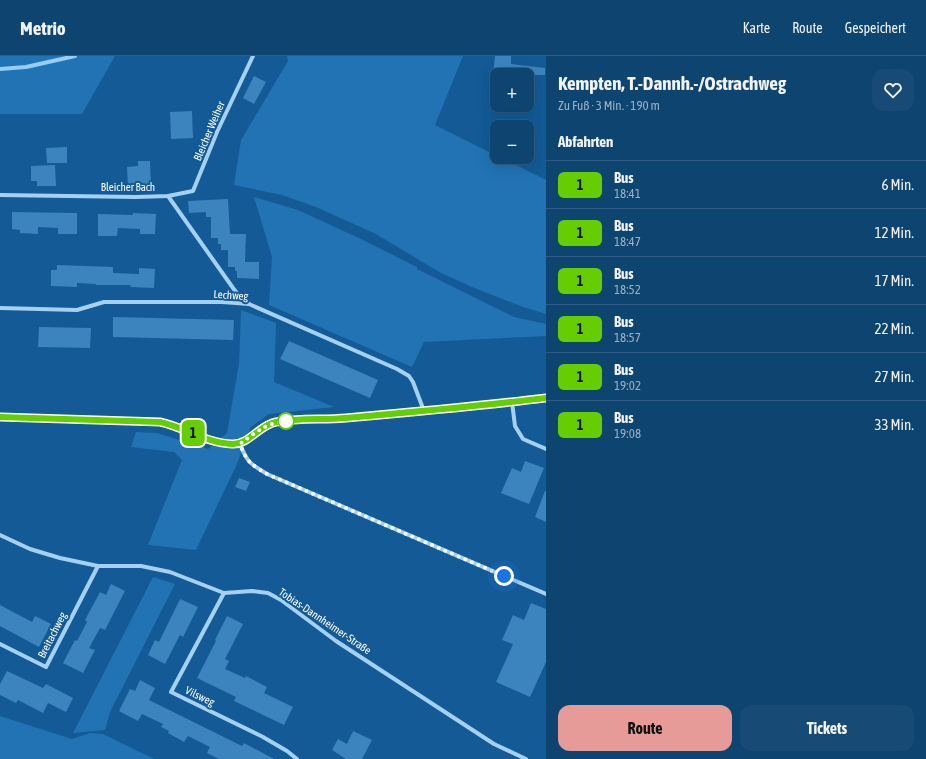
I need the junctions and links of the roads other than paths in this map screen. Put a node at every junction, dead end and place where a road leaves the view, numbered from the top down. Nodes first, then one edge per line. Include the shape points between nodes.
1 (253, 56) edge
2 (0, 195) edge
3 (168, 196) junction
4 (249, 304) junction
5 (0, 308) edge
6 (546, 398) edge
7 (512, 402) junction
8 (424, 411) junction
9 (0, 417) edge
10 (240, 444) junction
11 (546, 449) edge
12 (0, 536) edge
13 (98, 566) junction
14 (224, 592) junction
15 (546, 594) edge
16 (0, 644) edge
17 (517, 754) junction
18 (297, 759) edge
19 (514, 759) edge
20 (526, 759) edge

1 - 3 street, Bleicher Weiher via 217,132 193,191
2 - 3 street, Bleicher Bach
3 - 4 street, Bleicher Bach via 236,292
4 - 5 street, Lechweg via 104,302 77,310
4 - 8 street, Lechweg via 409,376
6 - 7 street
7 - 8 street
7 - 11 street via 515,426 522,439
8 - 10 street via 275,422
9 - 10 street via 160,422 219,443
10 - 15 street via 253,466 267,474
12 - 13 street, Tobias-Dannheimer-Straße via 30,549
13 - 14 street, Tobias-Dannheimer-Straße via 141,566 170,572
13 - 16 street, Breitachweg via 46,667
14 - 17 street, Tobias-Dannheimer-Straße via 268,593 281,600 336,641 494,744
14 - 18 street, Vilsweg via 171,692 263,737
17 - 19 street
17 - 20 street, Tobias-Dannheimer-Straße

